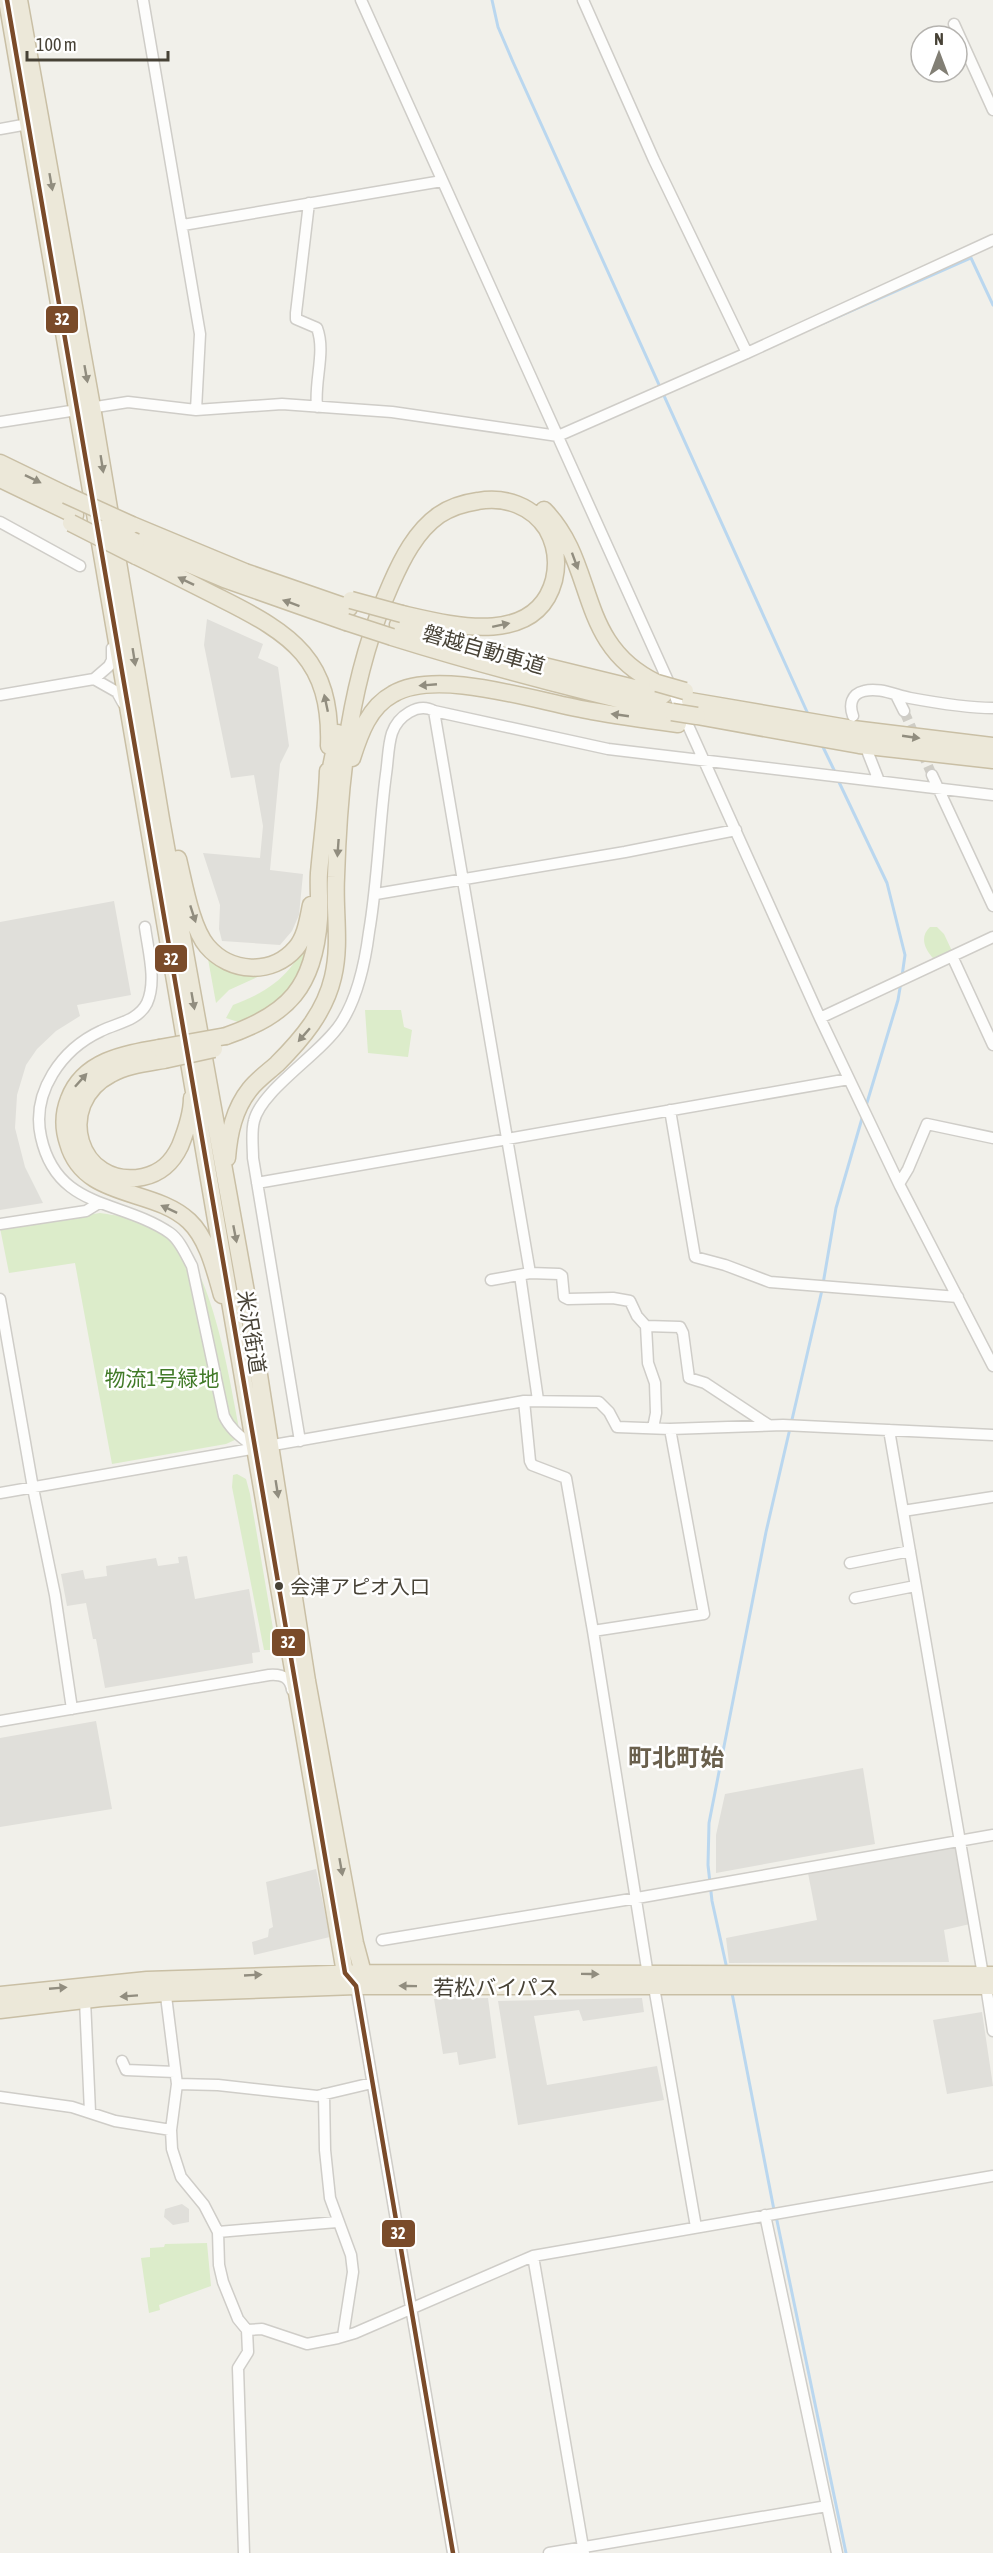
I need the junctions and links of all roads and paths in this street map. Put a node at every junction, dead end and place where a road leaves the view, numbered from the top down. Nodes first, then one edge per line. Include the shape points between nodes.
1 (7, 0) edge
2 (19, 0) edge
3 (144, 0) edge
4 (361, 0) edge
5 (582, 0) edge
6 (969, 57) edge
7 (993, 110) edge
8 (28, 124) junction
9 (0, 129) edge
10 (442, 181) junction
11 (309, 204) junction
12 (183, 225) junction
13 (993, 240) edge
14 (747, 353) junction
15 (317, 407) junction
16 (84, 408) junction
17 (196, 410) junction
18 (0, 422) edge
19 (558, 436) junction
20 (0, 463) edge
21 (0, 480) edge
22 (0, 522) edge
23 (135, 541) junction
24 (80, 566) dead end
25 (105, 574) junction
26 (349, 610) junction
27 (398, 625) junction
28 (94, 679) junction
29 (660, 689) junction
30 (0, 695) edge
31 (896, 695) junction
32 (993, 708) edge
33 (434, 711) junction
34 (903, 711) tunnel mouth
35 (675, 718) junction
36 (761, 721) junction
37 (131, 728) junction
38 (147, 736) junction
39 (858, 736) junction
40 (993, 746) edge
41 (993, 760) edge
42 (704, 762) junction
43 (932, 775) tunnel mouth
44 (879, 781) junction
45 (335, 786) junction
46 (938, 789) junction
47 (993, 795) edge
48 (736, 830) junction
49 (327, 877) junction
50 (462, 878) junction
51 (375, 894) junction
52 (993, 906) edge
53 (145, 927) dead end
54 (993, 937) edge
55 (952, 956) junction
56 (820, 1018) junction
57 (993, 1046) edge
58 (162, 1054) junction
59 (192, 1074) junction
60 (849, 1079) junction
61 (670, 1110) junction
62 (993, 1138) edge
63 (507, 1140) junction
64 (224, 1176) junction
65 (257, 1183) junction
66 (899, 1184) junction
67 (99, 1203) junction
68 (0, 1224) edge
69 (525, 1274) junction
70 (491, 1280) dead end
71 (958, 1297) junction
72 (0, 1299) edge
73 (646, 1326) junction
74 (993, 1366) edge
75 (246, 1392) junction
76 (538, 1400) junction
77 (524, 1401) junction
78 (767, 1424) junction
79 (653, 1428) junction
80 (670, 1429) junction
81 (889, 1430) junction
82 (993, 1435) edge
83 (300, 1441) junction
84 (263, 1448) junction
85 (33, 1488) junction
86 (0, 1493) edge
87 (993, 1497) edge
88 (903, 1511) junction
89 (910, 1551) junction
90 (850, 1563) dead end
91 (915, 1586) junction
92 (855, 1598) dead end
93 (593, 1631) junction
94 (289, 1641) junction
95 (269, 1675) junction
96 (72, 1709) junction
97 (0, 1721) edge
98 (305, 1735) junction
99 (993, 1835) edge
100 (958, 1841) junction
101 (637, 1898) junction
102 (382, 1940) dead end
103 (355, 1977) junction
104 (989, 1980) edge
105 (651, 1981) junction
106 (164, 1986) junction
107 (0, 1995) edge
108 (85, 2000) junction
109 (0, 2010) edge
110 (993, 2031) edge
111 (122, 2061) dead end
112 (175, 2072) junction
113 (372, 2083) junction
114 (177, 2084) junction
115 (324, 2094) junction
116 (0, 2097) edge
117 (90, 2112) junction
118 (171, 2130) junction
119 (993, 2176) edge
120 (768, 2215) junction
121 (337, 2222) junction
122 (696, 2227) junction
123 (218, 2232) junction
124 (533, 2256) junction
125 (411, 2308) junction
126 (247, 2330) junction
127 (343, 2337) junction
128 (827, 2506) junction
129 (583, 2550) edge
130 (244, 2553) edge
131 (453, 2553) edge
132 (549, 2553) edge
133 (837, 2553) edge

1 - 8 highway, 米沢街道
2 -> 16 highway, 米沢街道
3 - 12 street
4 - 10 street
5 - 14 street
6 - 7 street
8 - 9 street
8 - 16 highway, 米沢街道
10 - 11 street
10 - 19 street
11 - 12 street
11 - 15 street via 296,319 317,328 321,338
12 - 17 street via 200,334
13 - 14 street
14 - 19 street
15 - 17 street via 282,404
15 - 19 street via 393,412
16 - 17 street via 128,402
16 - 18 street
16 - 25 highway, 米沢街道
16 -> 38 highway, 米沢街道
19 - 42 street
20 -> 23 highway, 磐越自動車道, bridge via 66,495
21 - 23 highway, 磐越自動車道, bridge via 73,519
22 - 24 street
23 - 26 highway, 磐越自動車道 via 245,572
26 -> 23 highway, 磐越自動車道 via 224,579
45 -> 23 highway via 327,706 319,677 302,651 275,627
25 - 28 street via 101,586 112,660
25 - 37 highway, 米沢街道
26 - 27 highway, 磐越自動車道, bridge
26 - 27 highway, bridge
27 - 29 highway, 磐越自動車道 via 495,654
27 - 35 highway, 磐越自動車道 via 511,673
27 -> 45 highway via 498,627 526,616 538,607 553,584 556,553 546,529 514,503 484,500 467,502 438,516 416,538 383,602 358,679
28 - 30 street
28 - 37 street via 117,692
29 - 36 highway, bridge
45 -> 29 highway via 351,673 374,600 413,528 432,509 458,495 503,490 544,510 566,540 609,645 630,668
31 - 32 street
31 - 34 street
31 - 39 street via 862,691 851,700
33 - 42 street via 608,749
33 - 50 street
33 - 51 street via 428,707 415,709 397,724 392,734
35 - 36 highway via 699,722
35 -> 45 highway via 591,711 480,688 415,686 392,694 367,720
36 - 39 highway
36 - 39 highway via 831,740
37 - 59 highway, 米沢街道
38 -> 49 highway via 195,919 206,946 220,959 253,969 284,959 303,937
38 -> 64 highway, 米沢街道
39 -> 40 highway
39 - 41 highway
39 - 44 street
42 - 44 street
42 - 48 street
43 - 46 street
44 - 46 street
45 - 49 highway
46 - 47 street
46 - 52 street
48 - 50 street
48 - 56 street
49 - 58 highway, bridge via 316,948 301,986 288,1002 272,1016 228,1040
49 -> 64 highway via 338,947 327,998 312,1026 250,1088 236,1113
50 - 51 street
50 - 63 street
51 - 65 street via 363,967 342,1023 316,1054 279,1084 254,1121
53 - 67 street via 151,991 146,1005 137,1016 102,1030 67,1054 56,1066 43,1100 41,1135 52,1166 73,1190
54 - 55 street
55 - 56 street
55 - 57 street
56 - 60 street
58 - 59 highway via 112,1073 82,1101 79,1139 92,1162 110,1175 134,1179 162,1170 171,1162 186,1132 192,1105
75 -> 58 highway via 220,1290 198,1232 174,1211 112,1189 90,1176 74,1157 65,1133 69,1098 86,1073 113,1058
59 - 75 highway, 米沢街道
60 - 61 street
60 - 66 street
61 - 63 street
61 - 71 street via 695,1257 770,1282
62 - 66 street via 927,1124
63 - 65 street
63 - 69 street
64 -> 84 highway, 米沢街道 via 246,1292
65 - 83 street
66 - 71 street
67 - 68 street via 86,1211
67 - 84 street via 171,1233 181,1246 192,1266 224,1416 238,1435
69 - 70 street
69 - 73 street via 559,1274 564,1297 568,1299 630,1301
69 - 76 street
71 - 74 street
72 - 85 street
73 - 78 street via 680,1328 689,1378 705,1383
73 - 79 street via 648,1363 655,1383
75 - 84 highway, 米沢街道
76 - 77 street
76 - 79 street via 599,1402 616,1427
77 - 83 street
77 - 93 street via 532,1465 566,1478
78 - 80 street
78 - 81 street
79 - 80 street
80 - 93 street via 704,1614
81 - 82 street
81 - 88 street
83 - 84 street
84 - 85 street
84 - 94 highway, 米沢街道
84 -> 103 highway, 米沢街道 via 355,1943
85 - 86 street
85 - 96 street via 55,1595
87 - 88 street
88 - 89 street
89 - 90 street
89 - 91 street
91 - 92 street
91 - 100 street
93 - 101 street
94 - 95 street via 283,1663
94 - 98 highway, 米沢街道
95 - 96 street
95 - 98 street via 278,1674 288,1680
96 - 97 street
98 - 103 highway, 米沢街道
99 - 100 street
100 - 101 street
100 - 104 street
101 - 102 street
101 - 105 street
103 - 105 highway, 若松バイパス
103 - 106 highway, 若松バイパス
103 - 113 street
104 - 105 highway, 若松バイパス
104 - 110 street
105 - 122 street
107 -> 106 highway, 若松バイパス
106 -> 108 highway, 若松バイパス
106 - 112 street
108 - 109 highway, 若松バイパス
108 - 117 street
111 - 112 street via 126,2070
112 - 114 street
113 - 115 street
113 - 125 street
114 - 115 street
114 - 118 street
115 - 121 street via 325,2150
116 - 117 street
117 - 118 street via 115,2121
118 - 123 street via 181,2177 204,2205
119 - 120 street
120 - 122 street
120 - 128 street
121 - 123 street
121 - 127 street via 351,2255 353,2272
122 - 124 street
123 - 126 street via 223,2282 238,2319
124 - 125 street
124 - 129 street
125 - 127 street
125 - 131 street
126 - 127 street via 262,2329 307,2344
126 - 130 street via 248,2352 238,2368
128 - 129 street
128 - 133 street
129 - 132 street

